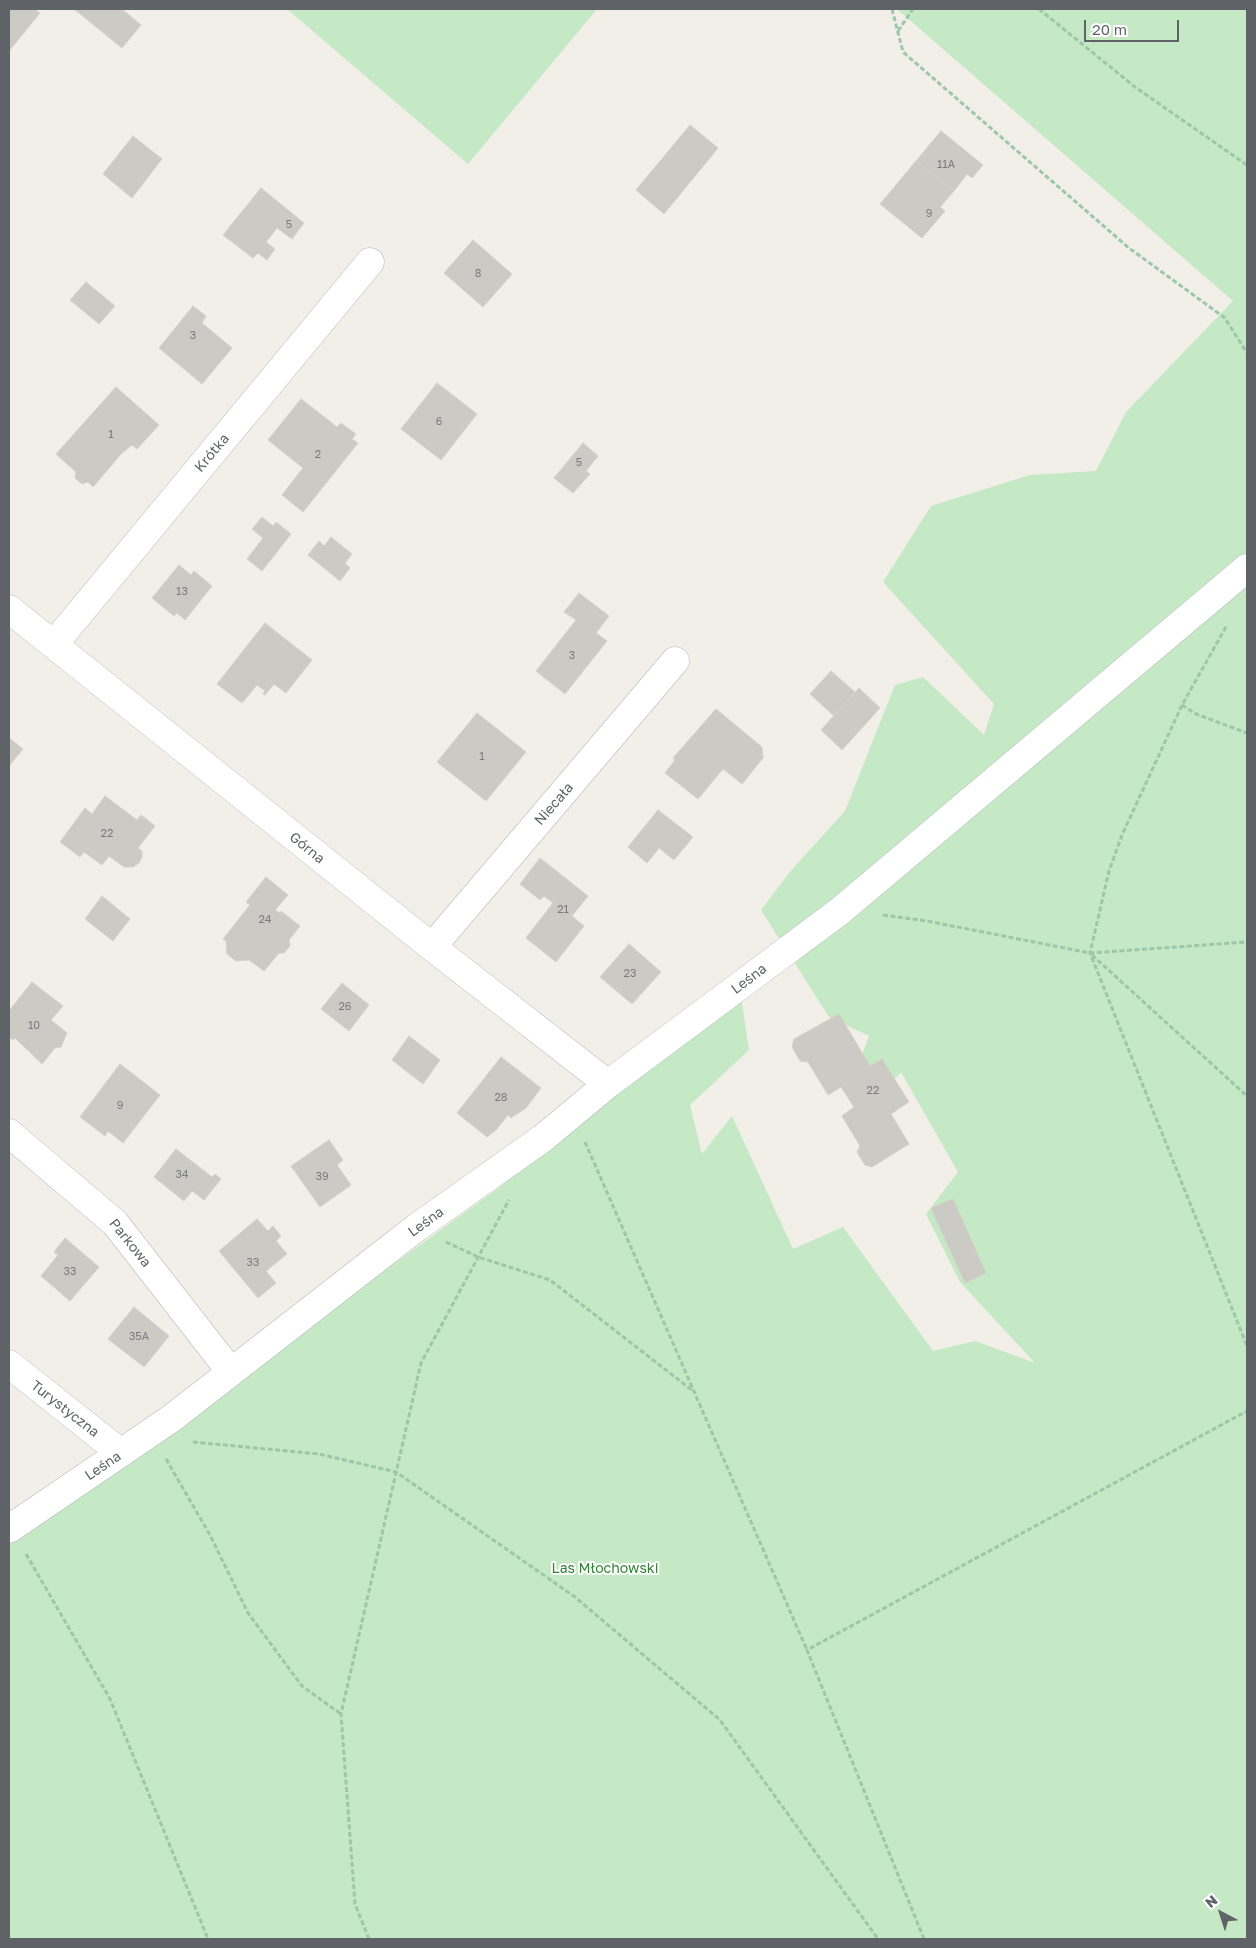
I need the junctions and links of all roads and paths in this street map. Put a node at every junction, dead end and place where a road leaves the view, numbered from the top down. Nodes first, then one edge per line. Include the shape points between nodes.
1 (892, 9) edge
2 (913, 9) edge
3 (1039, 9) edge
4 (898, 32) junction
5 (1247, 165) edge
6 (370, 262) dead end
7 (1247, 353) edge
8 (1247, 568) edge
9 (9, 609) edge
10 (1229, 622) dead end
11 (54, 644) junction
12 (675, 661) dead end
13 (1182, 706) junction
14 (1247, 733) edge
15 (840, 911) junction
16 (1247, 942) edge
17 (432, 947) junction
18 (1090, 954) junction
19 (608, 1084) junction
20 (1247, 1096) edge
21 (572, 1114) junction
22 (9, 1132) edge
23 (511, 1198) dead end
24 (416, 1228) junction
25 (478, 1257) junction
26 (1247, 1346) edge
27 (9, 1364) edge
28 (231, 1372) junction
29 (694, 1392) junction
30 (1247, 1411) edge
31 (183, 1440) dead end
32 (121, 1453) junction
33 (163, 1454) dead end
34 (396, 1472) junction
35 (10, 1528) edge
36 (807, 1650) junction
37 (341, 1714) junction
38 (208, 1939) edge
39 (369, 1939) edge
40 (878, 1939) edge
41 (924, 1939) edge

1 - 4 path
2 - 4 path
3 - 5 path via 1135,87
4 - 7 path via 903,52 1129,248 1225,318
6 - 11 street, Krótka
8 - 15 street, Leśna
9 - 11 street, Górna
10 - 13 path
11 - 17 street, Górna
12 - 17 street, Niecała
13 - 14 path
13 - 18 path via 1108,871
15 - 18 path via 927,921
15 - 19 street, Leśna
16 - 18 path
17 - 19 street, Górna
18 - 20 path
18 - 26 path
19 - 21 street, Leśna
21 - 24 street, Leśna
21 - 29 path
22 - 28 street, Parkowa via 115,1223
23 - 25 path
24 - 25 path
24 - 28 street, Leśna
25 - 29 path via 550,1280
25 - 34 path via 421,1364
27 - 32 street, Turystyczna
28 - 32 street, Leśna
29 - 36 path
30 - 36 path
31 - 34 path via 319,1454
32 - 35 street, Leśna
33 - 37 path via 210,1534 248,1613 302,1686
34 - 37 path
34 - 40 path via 575,1597 720,1720
35 - 38 path via 110,1699
36 - 41 path
37 - 39 path via 355,1904

